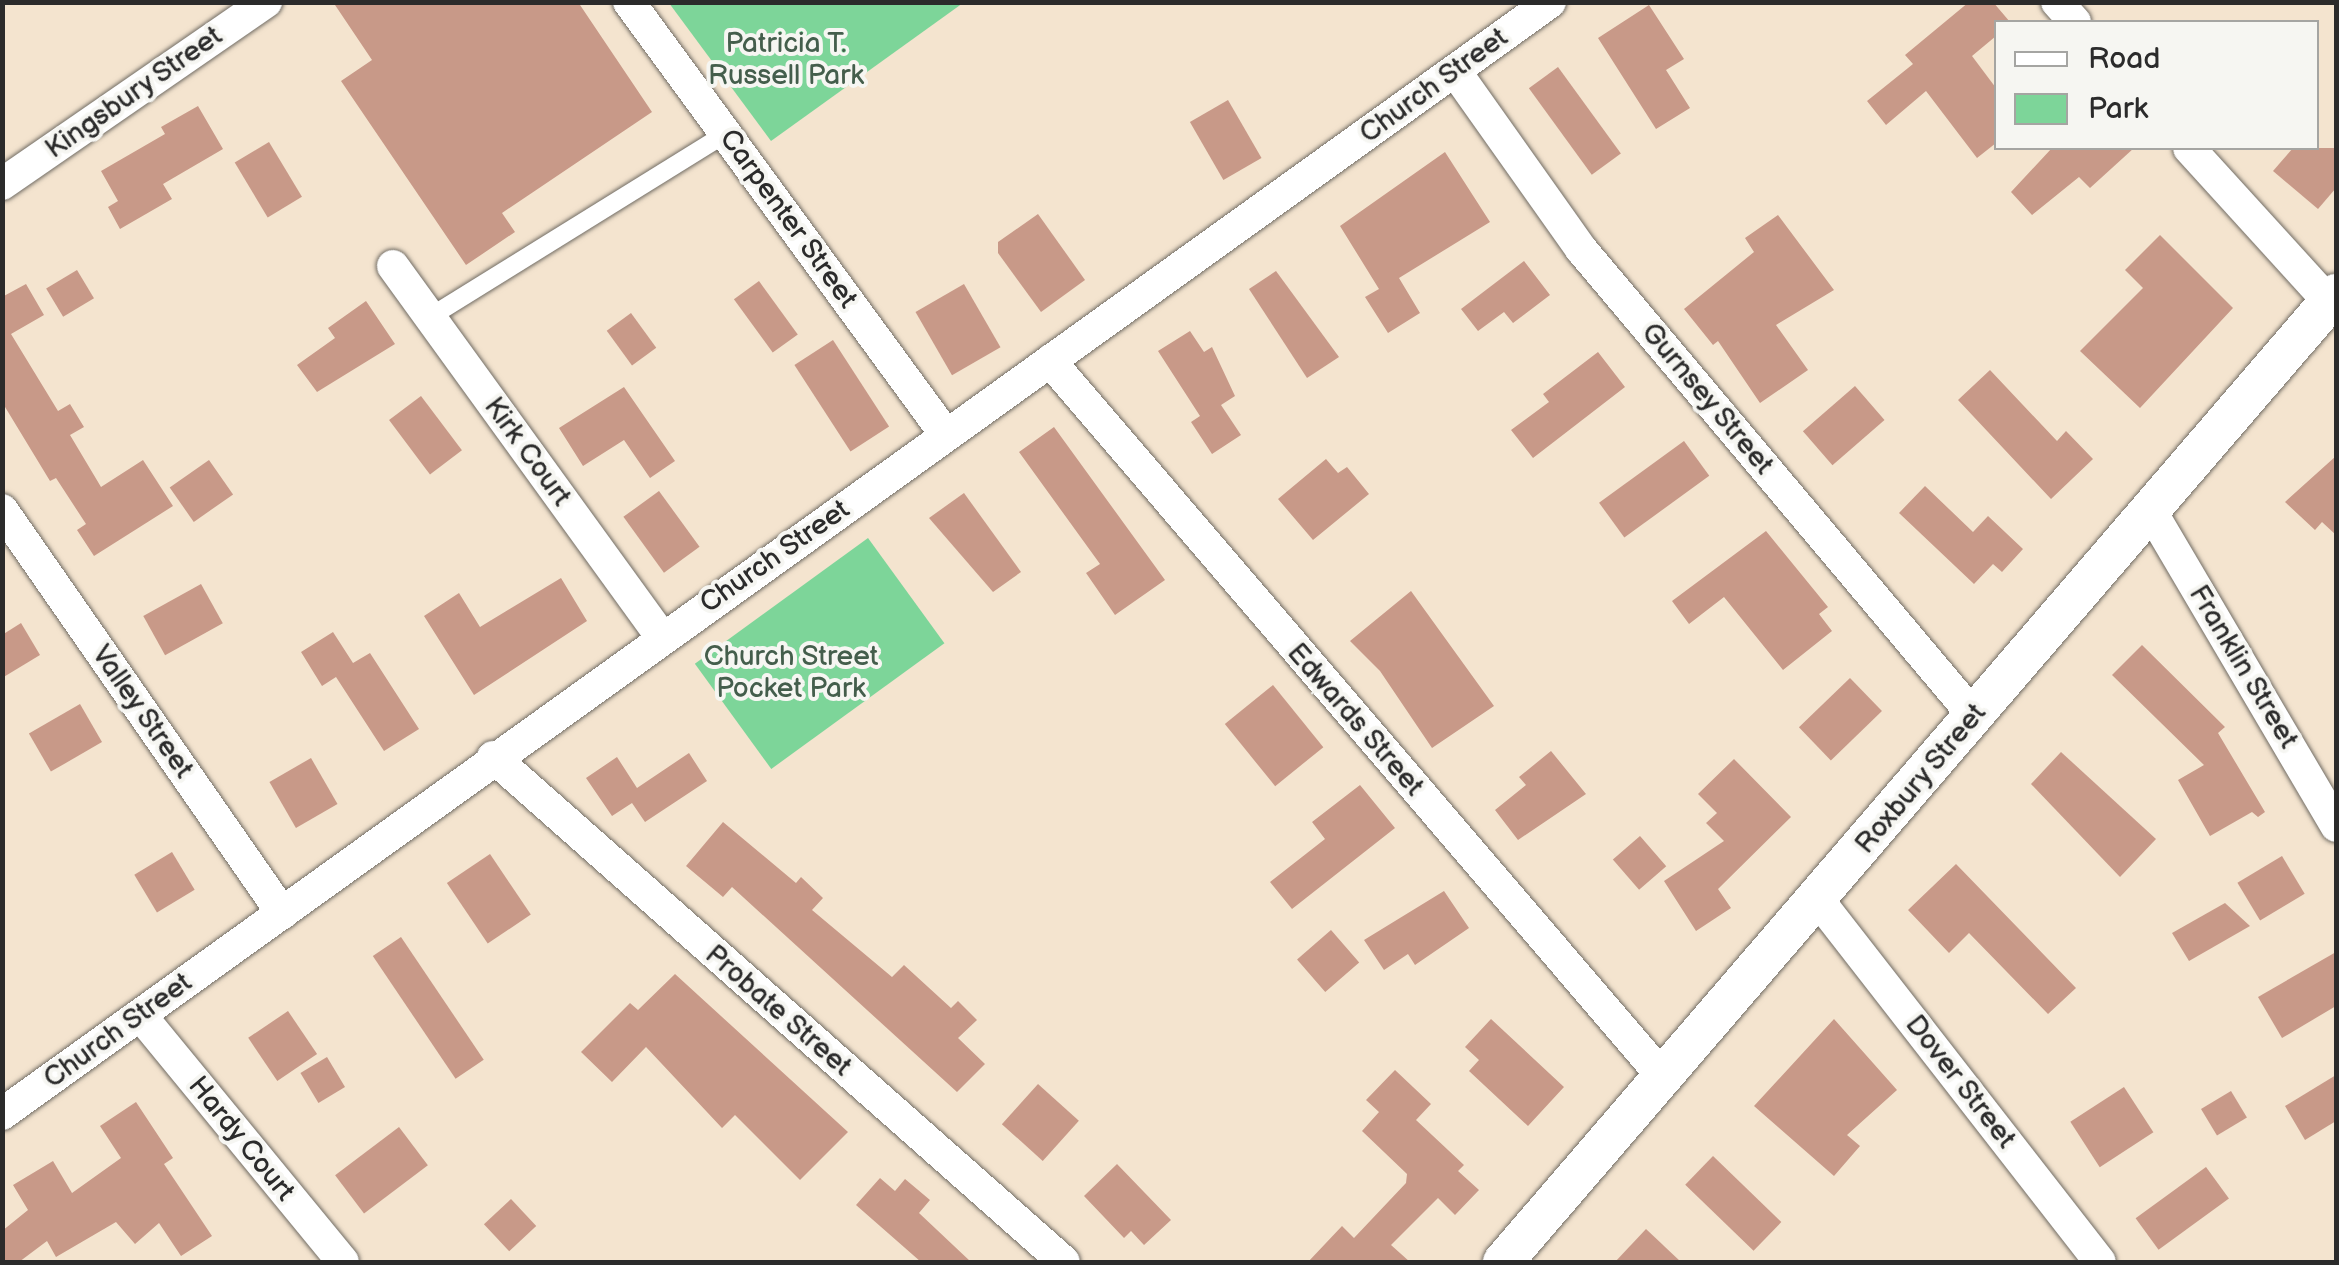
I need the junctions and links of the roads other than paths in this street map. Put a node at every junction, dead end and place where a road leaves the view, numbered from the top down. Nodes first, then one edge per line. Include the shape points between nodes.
1 (266, 2) edge
2 (629, 2) edge
3 (1550, 2) edge
4 (1456, 70) junction
5 (725, 134) junction
6 (2191, 150) edge
7 (2, 184) edge
8 (393, 266) dead end
9 (2333, 298) edge
10 (430, 317) junction
11 (1050, 362) junction
12 (946, 435) junction
13 (2149, 508) junction
14 (2, 510) edge
15 (662, 638) junction
16 (1974, 716) junction
17 (493, 757) junction
18 (2336, 826) edge
19 (1820, 901) junction
20 (282, 913) junction
21 (141, 1016) junction
22 (1664, 1077) junction
23 (2, 1114) edge
24 (1508, 1260) edge
25 (343, 1262) edge
26 (1064, 1262) edge
27 (2100, 1262) edge

1 - 7 street, Kingsbury Street
2 - 5 street, Carpenter Street
3 - 4 street, Church Street
4 - 11 street, Church Street
4 - 16 street, Gurnsey Street via 1581,250
5 - 10 lane
5 - 12 street, Carpenter Street
6 - 9 street
8 - 10 street, Kirk Court
9 - 13 street, Roxbury Street
10 - 15 street, Kirk Court
11 - 12 street, Church Street
11 - 22 street, Edwards Street
12 - 15 street, Church Street
13 - 16 street, Roxbury Street
13 - 18 street, Franklin Street
14 - 20 street, Valley Street
15 - 17 street, Church Street
16 - 19 street, Roxbury Street
17 - 20 street, Church Street
17 - 26 street, Probate Street
19 - 22 street, Roxbury Street
19 - 27 street, Dover Street
20 - 21 street, Church Street
21 - 23 street, Church Street
21 - 25 street, Hardy Court
22 - 24 street, Roxbury Street

